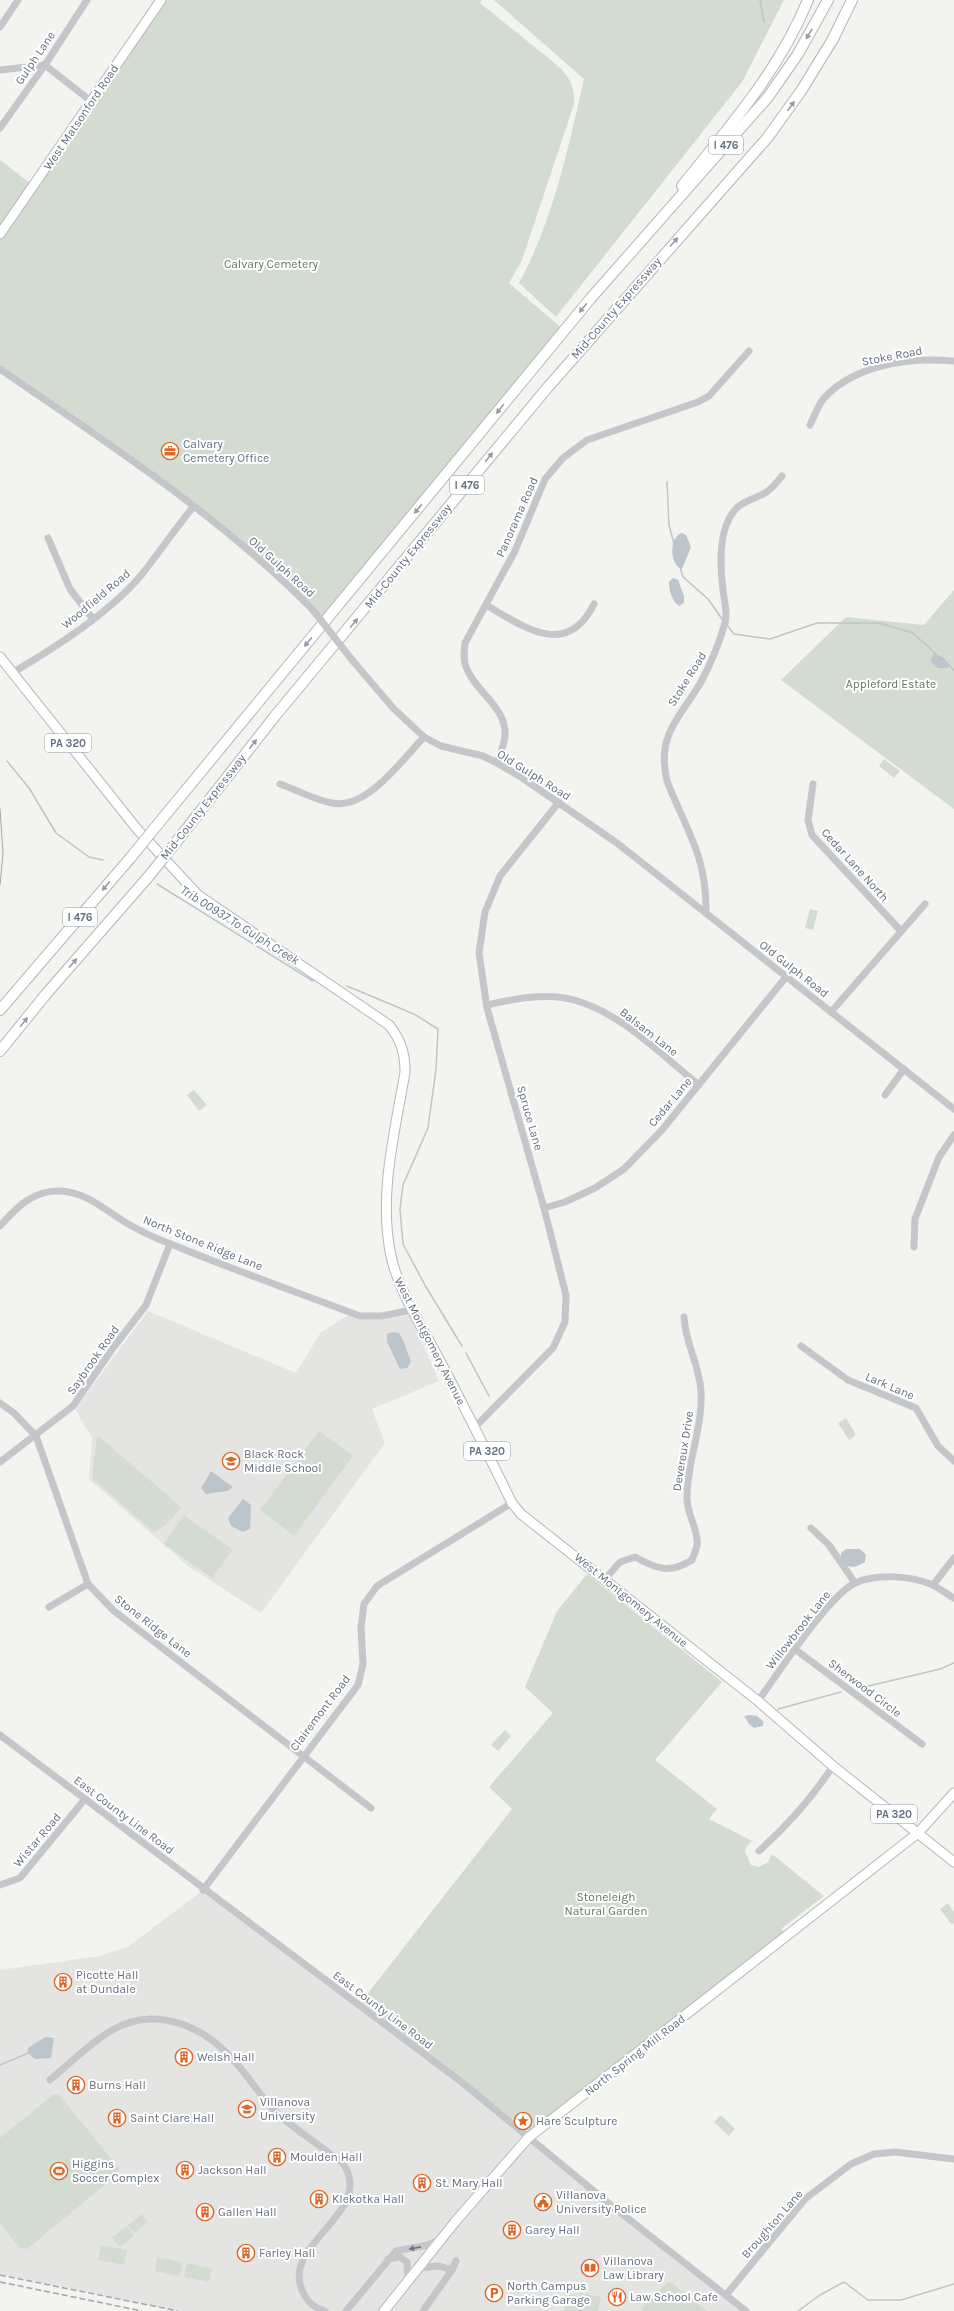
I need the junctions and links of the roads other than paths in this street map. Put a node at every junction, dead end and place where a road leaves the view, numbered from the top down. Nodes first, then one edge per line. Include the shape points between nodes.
1 (18, 0) edge
2 (87, 0) edge
3 (161, 0) edge
4 (803, 0) edge
5 (808, 0) edge
6 (828, 0) edge
7 (852, 0) edge
8 (0, 27) edge
9 (782, 53) junction
10 (45, 65) junction
11 (0, 70) edge
12 (92, 102) junction
13 (0, 128) edge
14 (0, 234) edge
15 (608, 279) junction
16 (749, 351) dead end
17 (954, 361) edge
18 (0, 369) edge
19 (810, 425) dead end
20 (782, 476) dead end
21 (193, 507) junction
22 (48, 538) dead end
23 (594, 604) dead end
24 (486, 605) junction
25 (93, 619) junction
26 (0, 657) edge
27 (12, 672) junction
28 (424, 737) junction
29 (497, 763) junction
30 (280, 784) dead end
31 (812, 784) dead end
32 (559, 802) junction
33 (925, 904) dead end
34 (706, 912) junction
35 (901, 931) junction
36 (786, 977) junction
37 (486, 1005) junction
38 (0, 1010) edge
39 (831, 1012) junction
40 (0, 1051) edge
41 (904, 1069) junction
42 (699, 1086) junction
43 (885, 1095) dead end
44 (954, 1109) edge
45 (954, 1135) edge
46 (544, 1208) junction
47 (0, 1226) edge
48 (170, 1244) junction
49 (914, 1247) dead end
50 (412, 1310) junction
51 (684, 1318) dead end
52 (801, 1346) dead end
53 (0, 1403) edge
54 (475, 1427) junction
55 (36, 1436) junction
56 (954, 1461) edge
57 (0, 1462) edge
58 (512, 1503) junction
59 (811, 1528) dead end
60 (954, 1558) edge
61 (606, 1579) junction
62 (855, 1583) junction
63 (88, 1584) junction
64 (932, 1585) junction
65 (954, 1598) edge
66 (49, 1607) dead end
67 (796, 1650) junction
68 (758, 1701) junction
69 (0, 1735) edge
70 (922, 1744) dead end
71 (303, 1755) junction
72 (833, 1766) junction
73 (954, 1793) edge
74 (85, 1799) junction
75 (371, 1808) dead end
76 (918, 1833) junction
77 (759, 1851) dead end
78 (954, 1862) edge
79 (0, 1885) edge
80 (203, 1890) junction
81 (50, 2080) dead end
82 (528, 2138) junction
83 (954, 2159) edge
84 (443, 2237) junction
85 (388, 2259) junction
86 (456, 2261) dead end
87 (418, 2268) junction
88 (452, 2270) junction
89 (408, 2281) junction
90 (726, 2295) junction
91 (325, 2311) edge
92 (346, 2311) edge
93 (384, 2311) edge
94 (423, 2311) edge
95 (746, 2311) edge

1 - 8 street
2 - 10 street, Gulph Lane
3 - 12 main road, West Matsonford Road
4 - 9 highway via 783,45
5 - 9 highway
6 -> 15 highway, Mid-County Expressway / I 476 via 798,54 768,97
40 -> 7 highway, Mid-County Expressway / I 476, bridge via 149,876 275,716 548,387 768,138 833,39
9 - 15 highway via 750,103
10 - 11 street
10 - 12 street
10 - 13 street, Gulph Lane
12 - 14 main road, West Matsonford Road
15 -> 38 highway, Mid-County Expressway / I 476, bridge via 132,856
16 - 24 street, Panorama Road via 709,396 587,440 563,458 545,479 515,551
17 - 19 street, Stoke Road via 932,359 901,363 854,375 823,399
18 - 21 street, Old Gulph Road via 139,465
20 - 34 street, Stoke Road via 766,493 734,511 723,534 721,574 725,623 714,657 671,728 664,758 667,781 700,855 706,885
21 - 25 street, Woodfield Road via 142,573
21 - 28 street, Old Gulph Road, bridge via 287,584 312,609 393,708
22 - 25 street via 70,589
23 - 24 street via 587,619 579,626 568,632 550,634 533,631
24 - 29 street, Panorama Road via 465,643 464,657 470,676 502,718 505,737
25 - 27 street, Woodfield Road via 45,654
26 - 27 main road, West Montgomery Avenue / PA 320
27 - 50 main road, West Montgomery Avenue / PA 320 via 137,829 198,895 389,1025 396,1034 405,1057 405,1072 387,1176 387,1210 391,1254
28 - 29 street, Old Gulph Road via 441,746 483,756
28 - 30 street via 373,790 347,804 332,803
29 - 32 street, Old Gulph Road
31 - 35 street, Cedar Lane North via 808,820 812,835
32 - 34 street, Old Gulph Road via 618,843
32 - 37 street, Spruce Lane via 500,876 485,912 479,953
33 - 35 street
34 - 36 street, Old Gulph Road
35 - 39 street
36 - 39 street, Old Gulph Road
36 - 42 street, Cedar Lane
37 - 42 street, Balsam Lane via 516,998 574,1000 622,1022
37 - 46 street, Spruce Lane
39 - 41 street, Old Gulph Road
41 - 43 street
41 - 44 street, Old Gulph Road
42 - 46 street, Cedar Lane via 624,1170 595,1188 565,1202
45 - 49 street via 939,1157 915,1219
46 - 54 street, Spruce Lane via 566,1295 564,1322 553,1348
47 - 48 street, North Stone Ridge Lane via 20,1203 45,1192 72,1192 87,1198 130,1226
48 - 50 street, North Stone Ridge Lane via 360,1316 382,1316
48 - 55 street, Saybrook Road via 146,1306 73,1406
50 - 54 main road, West Montgomery Avenue / PA 320
51 - 61 street, Devereux Drive via 684,1331 695,1360 701,1391 701,1417 693,1445 686,1499 697,1544 692,1560 680,1568 657,1568 635,1557 620,1562
52 - 56 street, Lark Lane via 848,1380 916,1408 938,1446
53 - 55 street, Stone Ridge Lane via 14,1413
54 - 58 main road, West Montgomery Avenue / PA 320
55 - 57 street, Saybrook Road
55 - 63 street, Stone Ridge Lane
58 - 61 main road, West Montgomery Avenue / PA 320 via 521,1514
58 - 71 street, Clairemont Road via 377,1586 364,1604 361,1628 363,1664 358,1685
59 - 62 street via 829,1545
60 - 64 street
61 - 68 main road, West Montgomery Avenue / PA 320
62 - 64 street, Willowbrook Lane via 881,1577 909,1579
62 - 67 street, Willowbrook Lane via 834,1599
63 - 66 street
63 - 71 street, Stone Ridge Lane via 114,1611
64 - 65 street, Willowbrook Lane
67 - 68 street, Willowbrook Lane
67 - 70 street, Sherwood Circle
68 - 72 main road, West Montgomery Avenue / PA 320
69 - 74 street, East County Line Road
71 - 75 street, Stone Ridge Lane
71 - 80 street, Clairemont Road
72 - 76 main road, West Montgomery Avenue / PA 320
72 - 77 street via 790,1823
73 - 76 main road, North Spring Mill Road
74 - 79 street, Wistar Road via 20,1878
74 - 80 street, East County Line Road
76 - 78 main road, West Montgomery Avenue
76 - 82 main road, North Spring Mill Road / PA 320
80 - 82 street, East County Line Road via 298,1958 464,2084
81 - 91 street via 109,2032 130,2023 154,2019 174,2021 202,2032 235,2061 274,2110 344,2165 351,2188 347,2202 299,2267 301,2287 306,2299 314,2307
82 - 84 main road, North Spring Mill Road / PA 320
82 - 90 street, East County Line Road
83 - 90 street, Broughton Lane via 895,2152 874,2154 851,2164 805,2199
84 -> 85 street via 428,2245 396,2251
84 - 87 main road, North Spring Mill Road / PA 320
85 - 89 street via 400,2257 407,2262
85 - 92 street
86 - 88 street
87 - 88 street via 438,2266
87 - 89 main road, North Spring Mill Road / PA 320
88 - 94 street
89 - 93 main road, North Spring Mill Road / PA 320
90 - 95 street, East County Line Road

